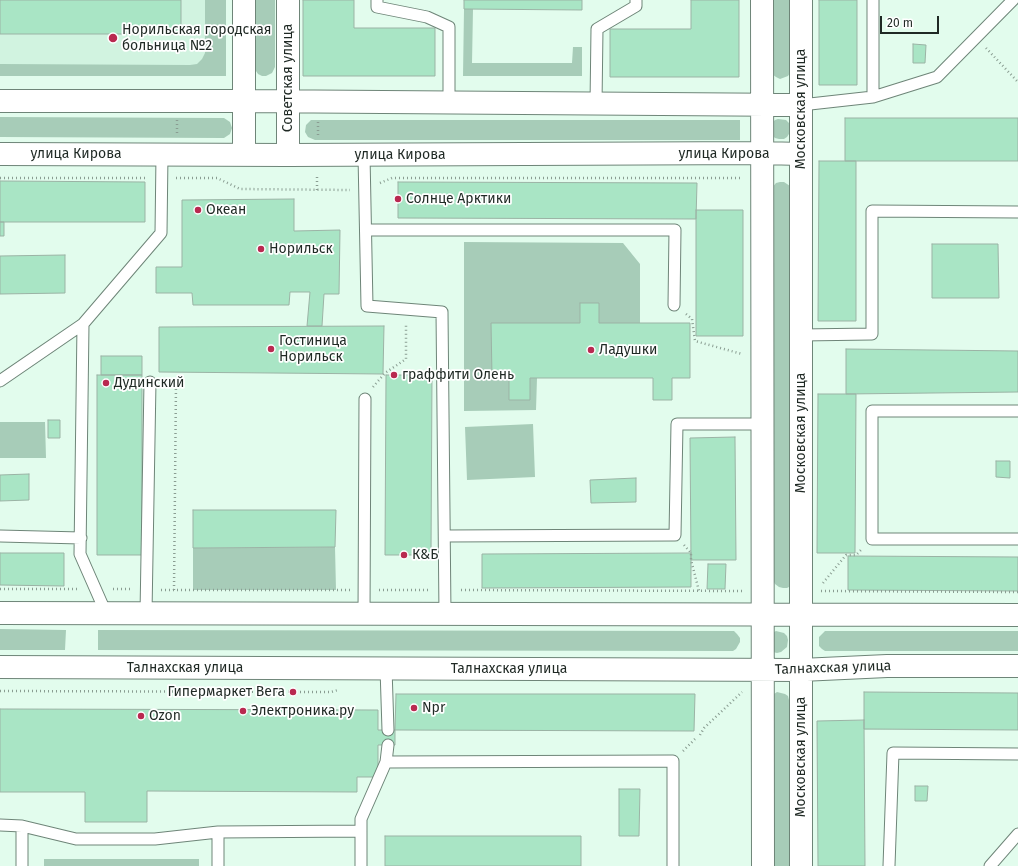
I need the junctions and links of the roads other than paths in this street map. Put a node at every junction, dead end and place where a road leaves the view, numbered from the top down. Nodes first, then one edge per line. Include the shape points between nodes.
1 (244, 0) edge
2 (288, 0) edge
3 (377, 0) edge
4 (636, 0) edge
5 (762, 0) edge
6 (800, 0) edge
7 (873, 0) edge
8 (1013, 0) edge
9 (873, 97) junction
10 (0, 101) edge
11 (244, 101) junction
12 (288, 102) junction
13 (449, 103) junction
14 (596, 104) junction
15 (762, 105) junction
16 (801, 105) junction
17 (762, 153) junction
18 (0, 154) edge
19 (801, 154) junction
20 (170, 155) junction
21 (244, 155) junction
22 (364, 155) junction
23 (288, 156) junction
24 (1018, 212) edge
25 (366, 230) junction
26 (674, 305) dead end
27 (83, 324) junction
28 (801, 335) junction
29 (0, 381) edge
30 (150, 382) dead end
31 (365, 399) road end
32 (1018, 411) edge
33 (762, 424) junction
34 (0, 536) edge
35 (445, 536) junction
36 (81, 538) junction
37 (1018, 539) edge
38 (0, 613) edge
39 (106, 613) junction
40 (146, 613) junction
41 (364, 614) junction
42 (445, 614) junction
43 (800, 614) junction
44 (763, 615) junction
45 (1018, 615) edge
46 (1018, 666) edge
47 (0, 667) edge
48 (386, 668) junction
49 (762, 670) junction
50 (801, 670) junction
51 (388, 730) dead end
52 (388, 745) dead end
53 (1018, 754) edge
54 (386, 762) junction
55 (0, 825) edge
56 (22, 826) junction
57 (361, 831) junction
58 (218, 832) junction
59 (1018, 834) edge
60 (22, 866) edge
61 (218, 866) edge
62 (361, 866) edge
63 (674, 866) edge
64 (763, 866) edge
65 (801, 866) edge
66 (889, 866) edge
67 (990, 866) edge

1 - 11 street
2 - 12 street, Советская улица
3 - 13 lane via 377,7 427,17 449,27
4 - 14 lane via 636,6 596,29
5 - 15 street
6 - 16 street, Московская улица
7 - 9 lane
8 - 9 lane via 937,77
9 - 16 lane
10 - 11 street
11 - 12 street
11 - 21 street
12 - 13 street
12 - 23 street, Советская улица
13 - 14 street
14 - 15 street
15 - 16 street
15 - 17 street
16 - 19 street, Московская улица
17 - 19 street, улица Кирова
17 - 22 street, улица Кирова
17 - 33 street
18 - 20 street, улица Кирова
19 - 28 street, Московская улица
20 - 21 street, улица Кирова
20 - 27 lane via 161,233
21 - 23 street, улица Кирова
22 - 23 street, улица Кирова
22 - 25 lane
24 - 28 lane via 872,211 872,334
25 - 26 lane via 674,230
25 - 35 lane via 367,306 442,312
27 - 29 lane
27 - 36 lane
28 - 43 street, Московская улица
30 - 40 lane
31 - 41 lane
32 - 37 lane via 872,411 872,539
33 - 35 lane via 676,424 675,535
33 - 44 street
34 - 36 lane
35 - 42 lane
36 - 39 lane via 80,554
38 - 39 street
39 - 40 street
40 - 41 street
41 - 42 street
42 - 44 street
43 - 44 street
43 - 45 street
43 - 50 street, Московская улица
44 - 49 street
46 - 50 street, Талнахская улица via 887,666
47 - 48 street, Талнахская улица
48 - 49 street, Талнахская улица
48 - 51 lane
49 - 50 street, Талнахская улица
49 - 64 street
50 - 65 street, Московская улица
52 - 54 lane
53 - 66 lane via 893,753
54 - 57 lane via 361,819
54 - 63 lane via 673,761
55 - 56 lane
56 - 58 lane via 76,839 155,839
56 - 60 lane
57 - 58 lane
57 - 62 lane
58 - 61 lane
59 - 67 lane

